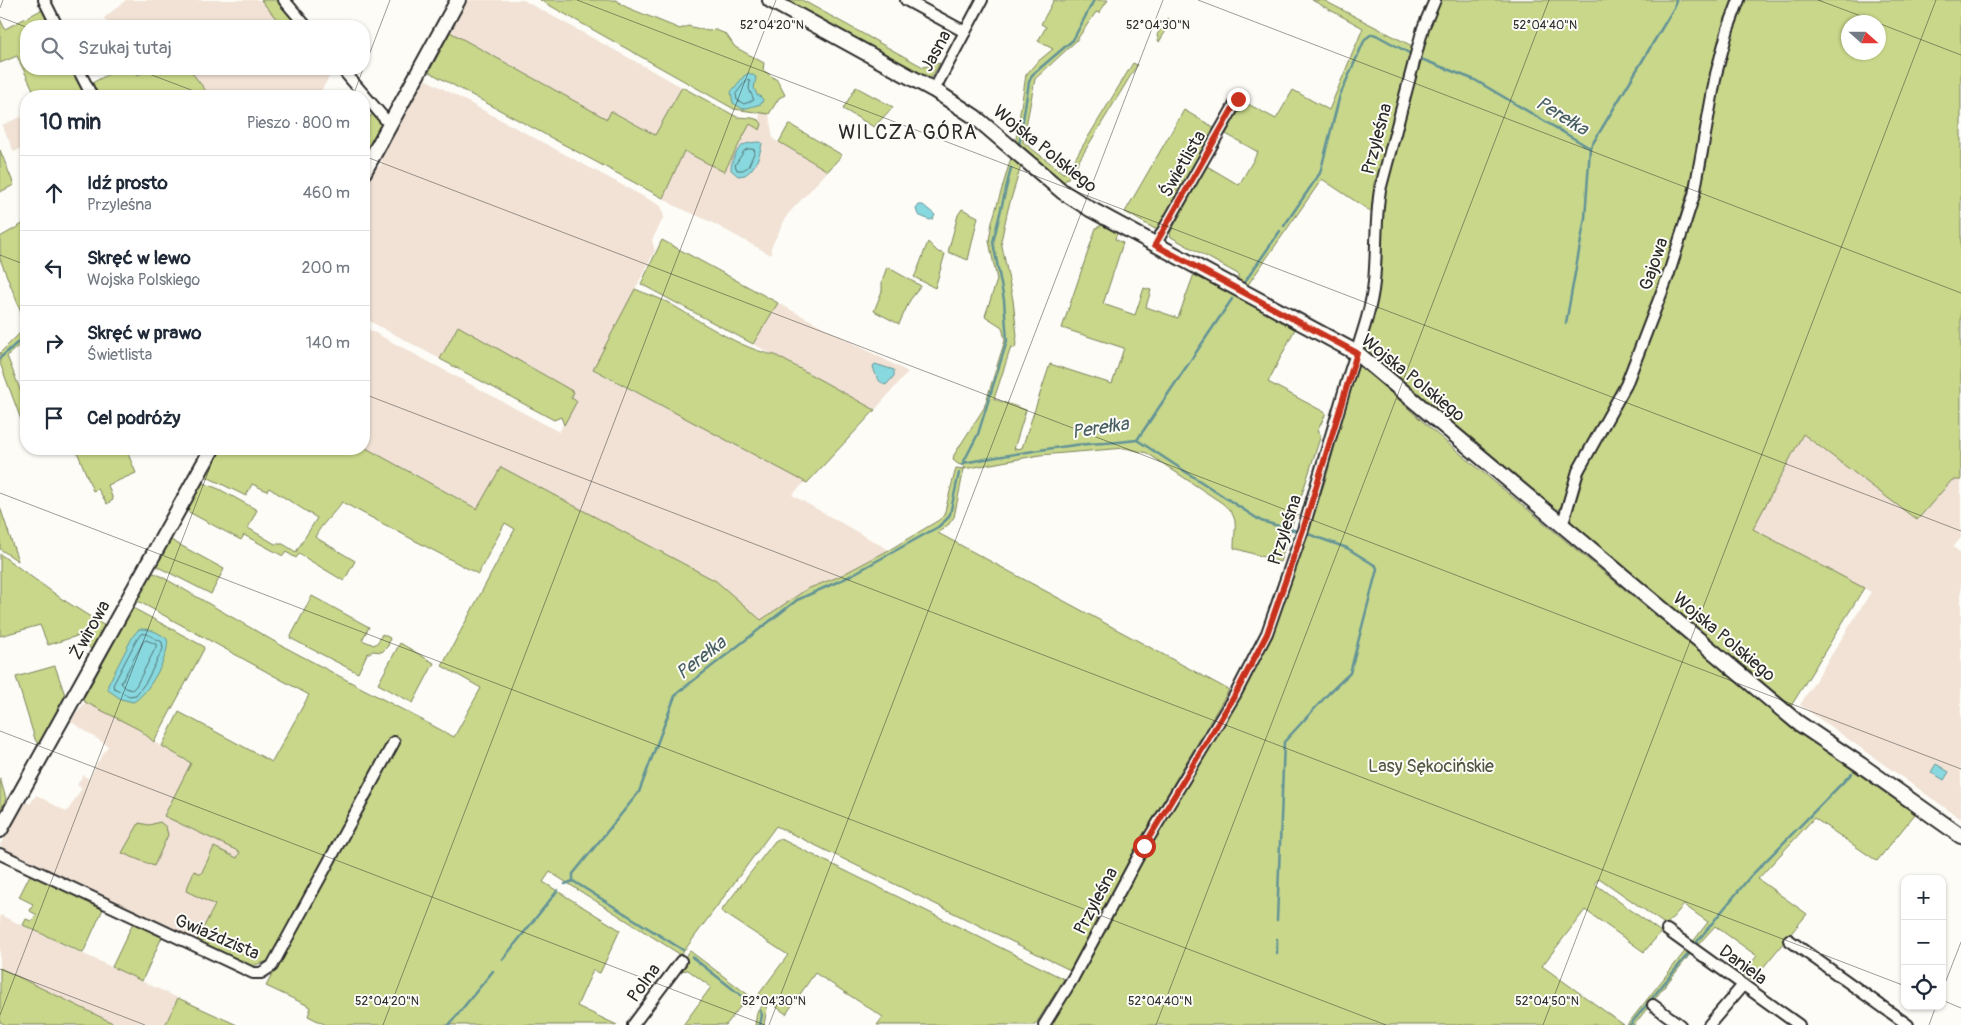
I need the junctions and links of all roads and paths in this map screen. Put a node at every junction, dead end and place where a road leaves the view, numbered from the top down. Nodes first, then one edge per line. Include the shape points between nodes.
1 (44, 0) edge
2 (284, 0) edge
3 (458, 0) edge
4 (770, 0) edge
5 (906, 0) edge
6 (982, 0) edge
7 (1435, 0) edge
8 (1739, 0) edge
9 (54, 20) edge
10 (301, 20) edge
11 (965, 32) junction
12 (81, 75) edge
13 (347, 75) edge
14 (89, 90) edge
15 (360, 90) edge
16 (934, 90) junction
17 (1238, 99) dead end
18 (370, 102) edge
19 (390, 125) junction
20 (370, 161) edge
21 (1155, 245) junction
22 (1357, 353) junction
23 (209, 455) edge
24 (1562, 526) junction
25 (394, 742) dead end
26 (0, 830) edge
27 (1961, 836) edge
28 (0, 854) edge
29 (1667, 930) dead end
30 (1789, 940) dead end
31 (681, 961) dead end
32 (1743, 985) junction
33 (1653, 1005) dead end
34 (634, 1025) edge
35 (1044, 1025) edge
36 (1680, 1025) edge
37 (1709, 1025) edge
38 (1799, 1025) edge
39 (1908, 1025) edge

1 - 9 street
2 - 10 street
3 - 19 street
4 - 16 street, Wojska Polskiego
5 - 11 street
6 - 11 street, Jasna
7 - 22 street, Przyleśna via 1423,28 1380,190 1374,282
8 - 24 street, Gajowa via 1716,74 1694,195 1668,276 1626,385 1578,471
11 - 16 street, Jasna
12 - 14 street
13 - 15 street
16 - 21 street, Wojska Polskiego via 974,117 1063,192
17 - 21 street, Świetlista
18 - 19 street
19 - 20 street
21 - 22 street, Wojska Polskiego
22 - 24 street, Wojska Polskiego
22 - 35 street, Przyleśna via 1303,530 1267,634
23 - 26 street, Żwirowa
24 - 27 street, Wojska Polskiego via 1797,722
25 - 28 street, Gwiaździsta via 272,966 261,973 237,966
29 - 32 street, Daniela
30 - 39 street
31 - 34 street, Polna
32 - 37 street
32 - 38 street, Daniela
33 - 36 street

